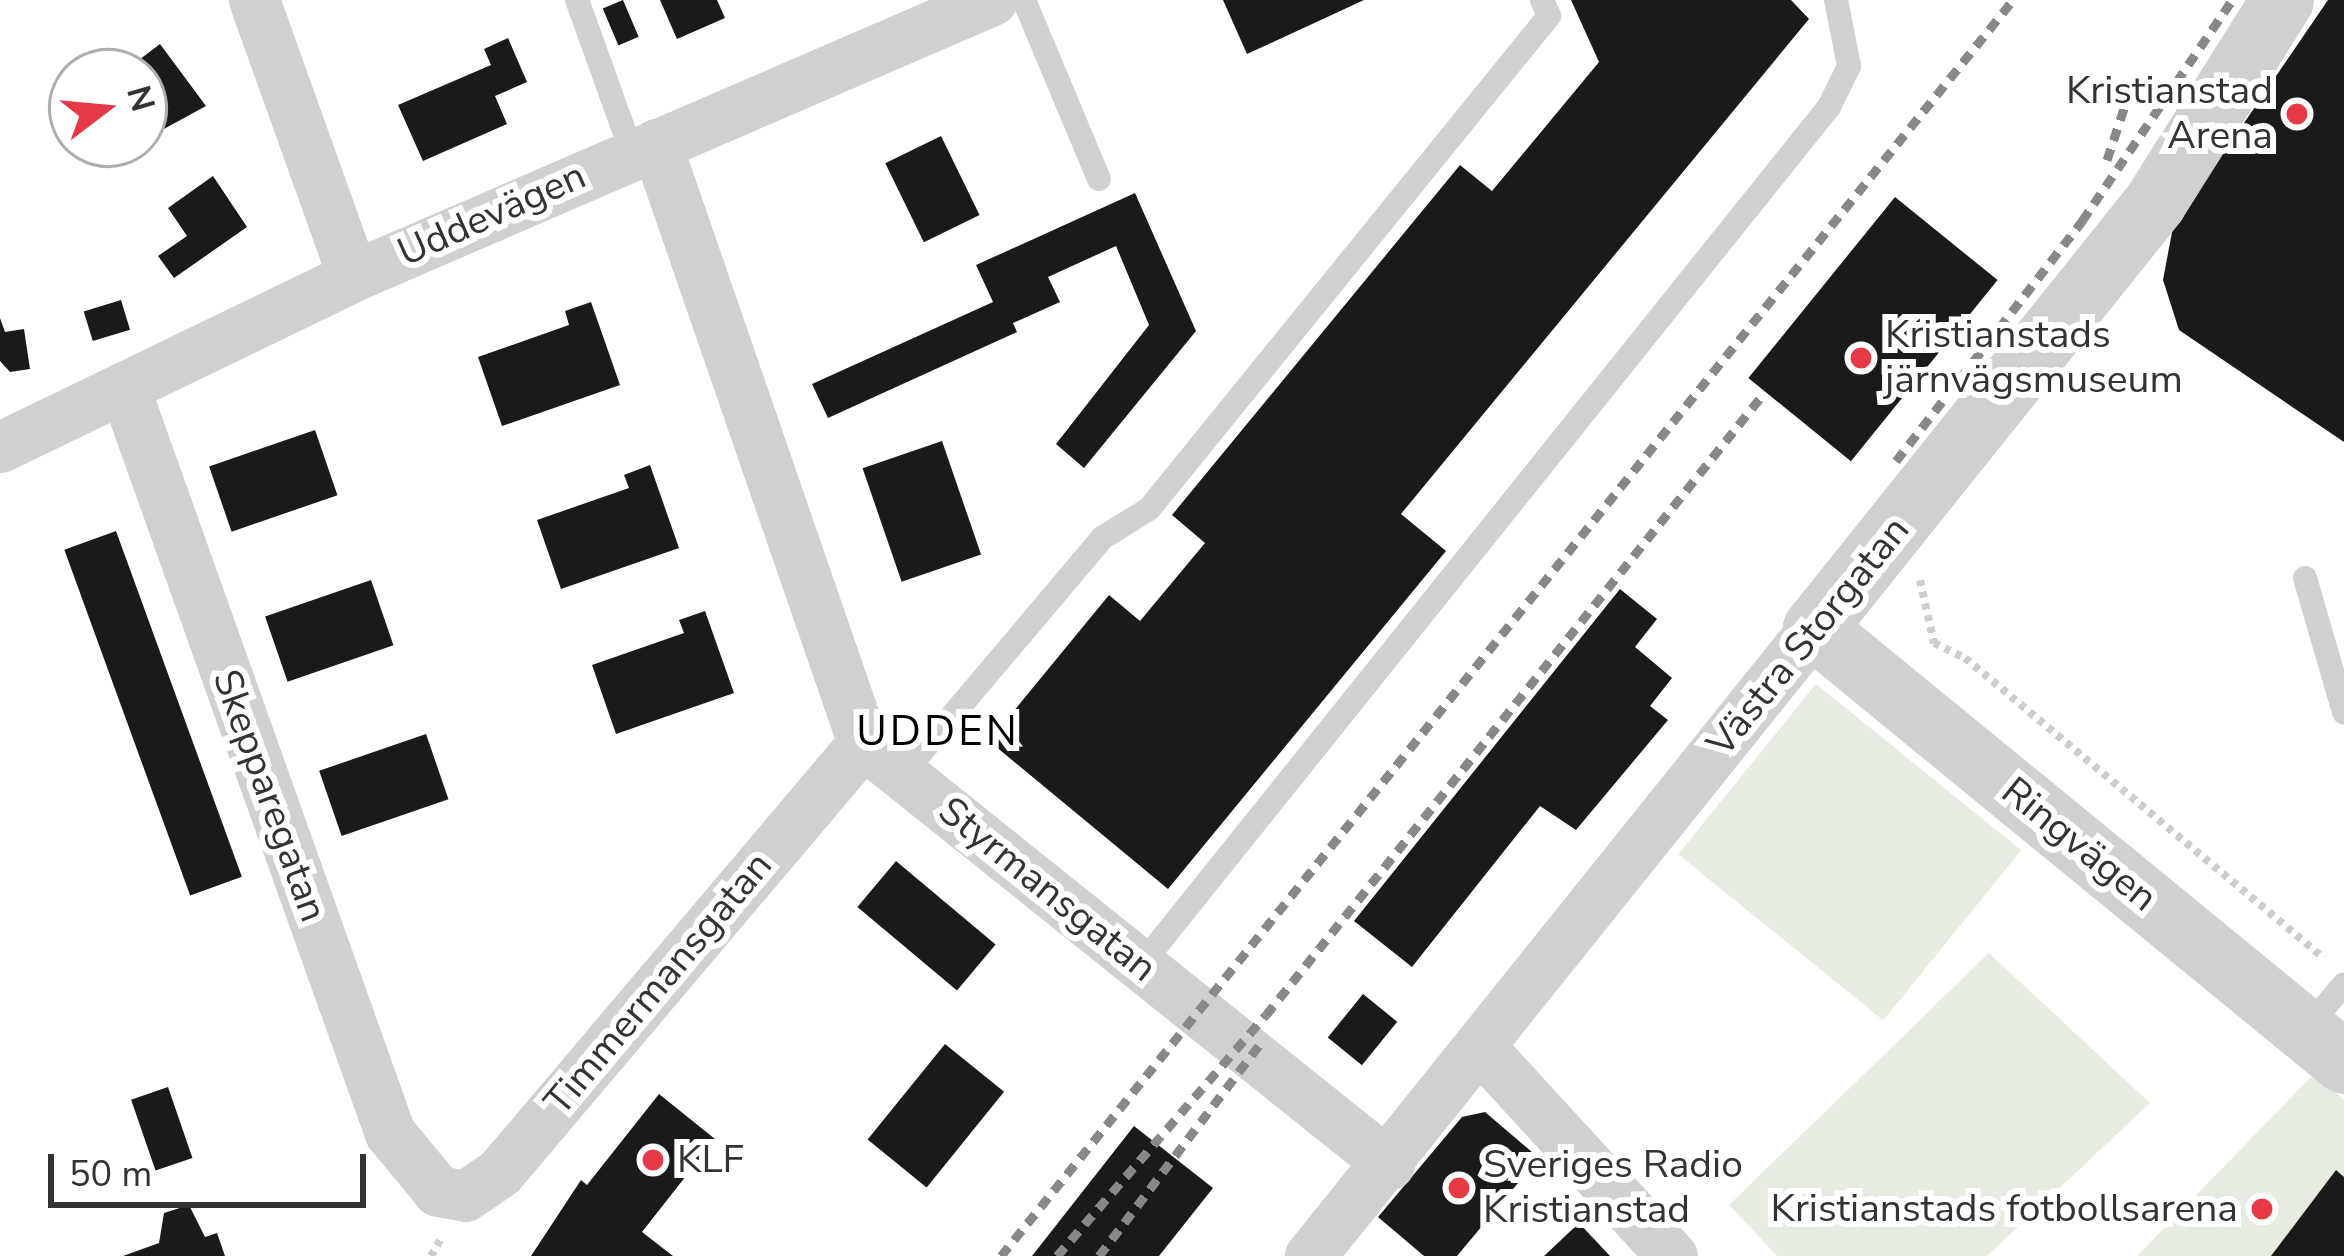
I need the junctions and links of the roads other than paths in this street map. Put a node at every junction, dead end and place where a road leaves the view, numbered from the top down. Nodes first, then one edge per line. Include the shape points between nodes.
1 (254, 0) edge
2 (577, 0) edge
3 (992, 0) edge
4 (1024, 0) edge
5 (1542, 0) edge
6 (1836, 0) edge
7 (2282, 0) edge
8 (644, 148) junction
9 (1099, 179) dead end
10 (353, 276) junction
11 (124, 387) junction
12 (0, 447) edge
13 (2305, 578) dead end
14 (1814, 628) junction
15 (2344, 712) edge
16 (863, 743) junction
17 (902, 775) junction
18 (1141, 965) junction
19 (2331, 1025) edge
20 (1483, 1050) junction
21 (1389, 1164) junction
22 (438, 1191) joint
23 (1310, 1256) edge
24 (1672, 1256) edge

1 - 10 street
2 - 8 lane
3 - 8 street, Uddevägen
4 - 9 lane
5 - 17 lane via 1549,16 1149,509 1102,538
6 - 18 lane via 1849,66 1829,107
7 - 14 street, Västra Storgatan via 2155,202
8 - 10 street, Uddevägen
8 - 16 street
10 - 11 street, Uddevägen
11 - 12 street, Uddevägen
11 - 22 street, Skepparegatan via 389,1133
13 - 15 lane
14 - 19 street, Ringvägen
14 - 20 street, Västra Storgatan
16 - 17 street, Styrmansgatan
16 - 22 street, Timmermansgatan via 500,1172 465,1196
17 - 18 street, Styrmansgatan
18 - 21 street, Styrmansgatan
20 - 21 street, Västra Storgatan
20 - 24 street
21 - 23 street, Västra Storgatan

